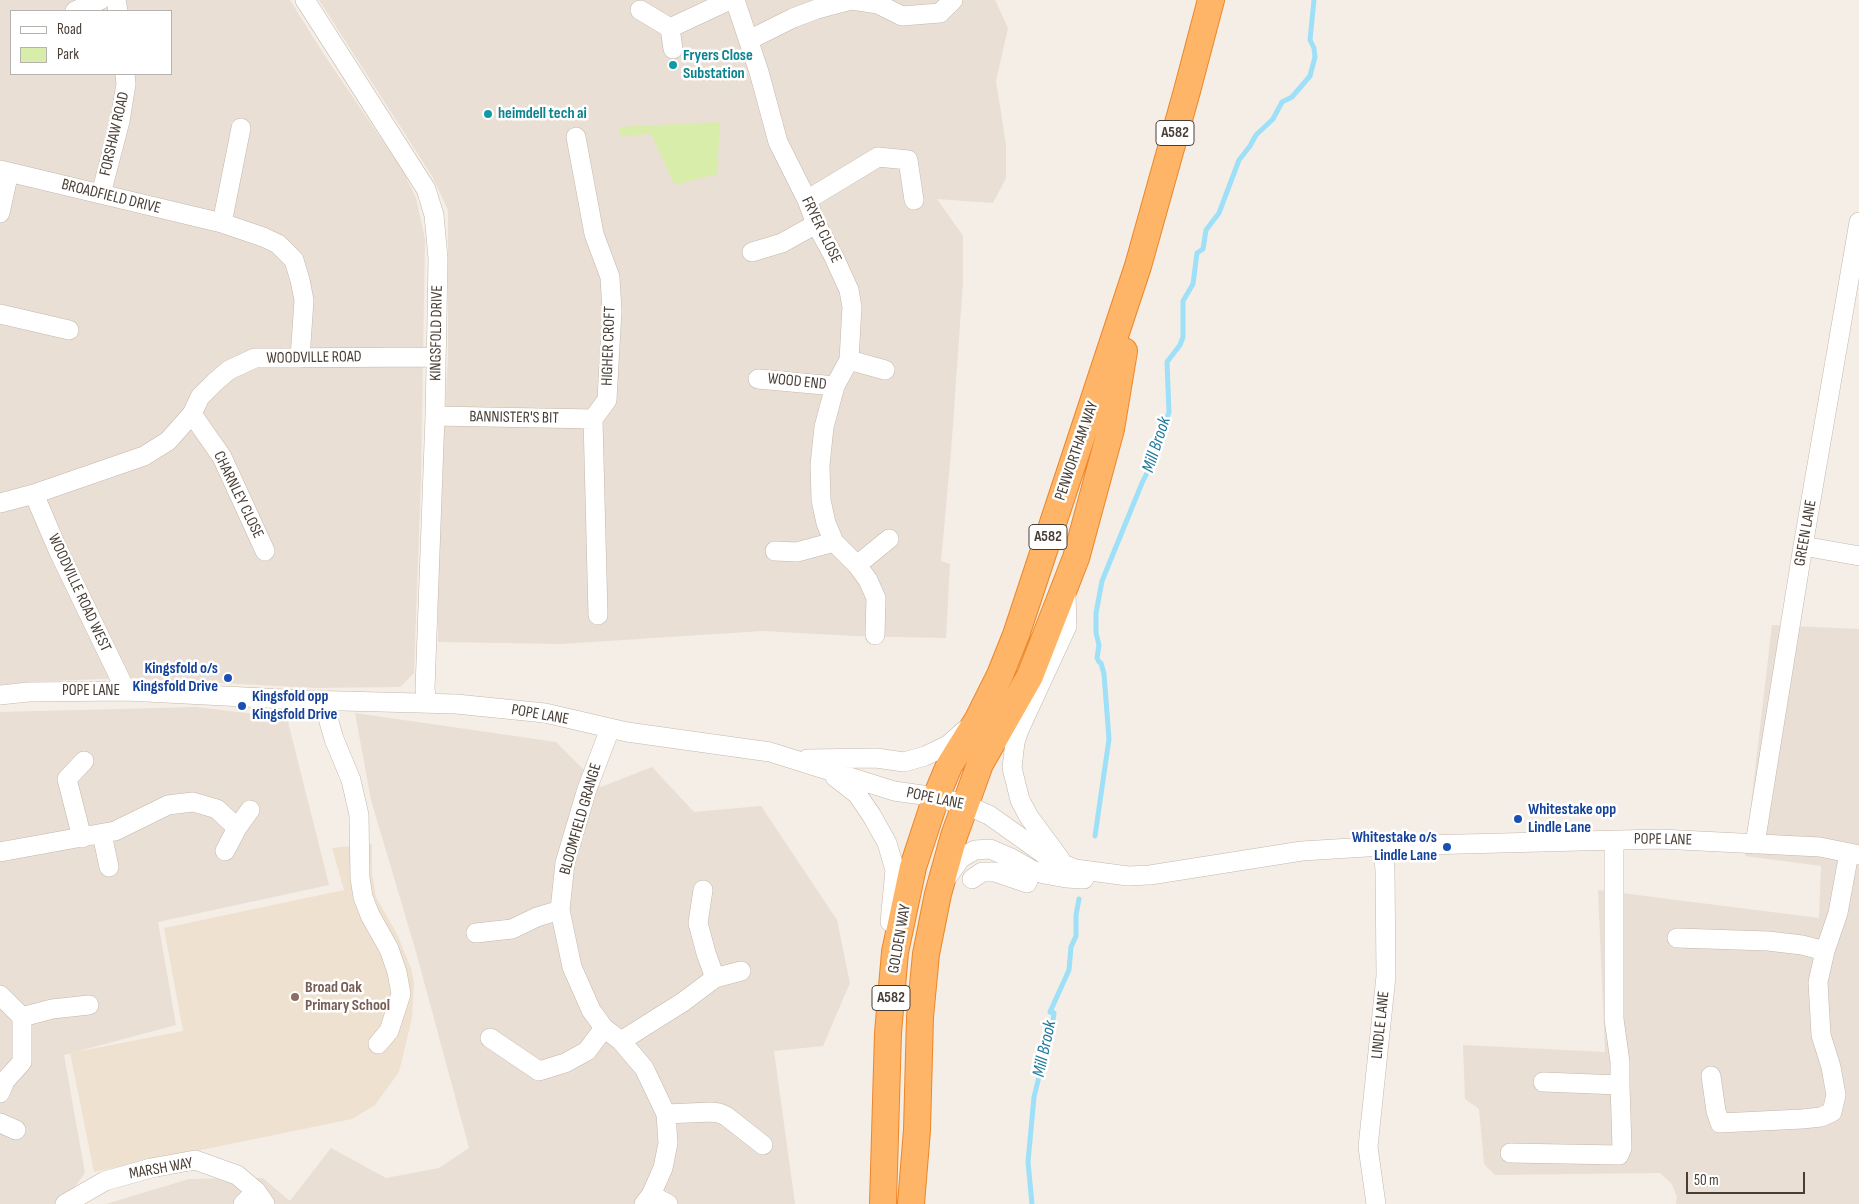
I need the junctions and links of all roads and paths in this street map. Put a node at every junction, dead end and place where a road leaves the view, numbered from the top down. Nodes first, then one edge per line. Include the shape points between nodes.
1 (100, 0) edge
2 (305, 0) edge
3 (730, 0) edge
4 (735, 0) edge
5 (852, 0) edge
6 (953, 0) edge
7 (1211, 0) edge
8 (77, 10) edge
9 (640, 10) dead end
10 (670, 28) junction
11 (749, 40) junction
12 (673, 48) dead end
13 (126, 75) edge
14 (241, 128) dead end
15 (576, 137) dead end
16 (5, 171) edge
17 (101, 194) junction
18 (807, 200) junction
19 (914, 200) dead end
20 (0, 213) edge
21 (1859, 222) edge
22 (222, 223) junction
23 (816, 224) junction
24 (752, 252) dead end
25 (1138, 266) junction
26 (0, 314) edge
27 (69, 330) dead end
28 (436, 357) junction
29 (300, 358) junction
30 (849, 360) junction
31 (885, 370) dead end
32 (758, 378) dead end
33 (835, 386) junction
34 (192, 414) junction
35 (435, 416) junction
36 (594, 418) junction
37 (34, 494) junction
38 (0, 503) edge
39 (889, 539) dead end
40 (834, 542) junction
41 (1803, 546) junction
42 (265, 551) dead end
43 (776, 551) dead end
44 (1859, 556) edge
45 (857, 565) junction
46 (1065, 585) junction
47 (598, 615) dead end
48 (875, 635) dead end
49 (126, 691) junction
50 (0, 695) edge
51 (329, 701) junction
52 (427, 702) junction
53 (978, 719) junction
54 (610, 729) junction
55 (795, 760) junction
56 (84, 761) dead end
57 (828, 772) junction
58 (936, 797) junction
59 (966, 804) junction
60 (250, 810) dead end
61 (237, 828) junction
62 (102, 834) junction
63 (82, 838) junction
64 (1614, 840) junction
65 (1755, 844) junction
66 (1383, 846) junction
67 (225, 851) dead end
68 (0, 852) edge
69 (1854, 854) edge
70 (1064, 865) junction
71 (109, 867) dead end
72 (1032, 870) junction
73 (1105, 874) junction
74 (972, 879) dead end
75 (703, 890) dead end
76 (938, 894) junction
77 (560, 910) junction
78 (476, 933) dead end
79 (1677, 938) dead end
80 (1825, 951) junction
81 (742, 972) dead end
82 (715, 978) junction
83 (0, 995) edge
84 (89, 1005) dead end
85 (22, 1017) junction
86 (604, 1028) junction
87 (490, 1038) dead end
88 (621, 1041) junction
89 (378, 1044) dead end
90 (1711, 1076) dead end
91 (1543, 1082) dead end
92 (888, 1084) junction
93 (1620, 1085) junction
94 (0, 1093) edge
95 (666, 1114) junction
96 (763, 1144) dead end
97 (1510, 1153) dead end
98 (255, 1200) edge
99 (654, 1201) edge
100 (65, 1204) edge
101 (883, 1204) edge
102 (911, 1204) edge
103 (1376, 1204) edge

1 - 8 street
2 - 28 street, KINGSFOLD DRIVE via 426,189 434,215 438,258
3 - 10 street
4 - 11 street, FRYER CLOSE
5 - 6 street via 878,4 902,16 940,13
5 - 11 street via 793,18
7 - 25 highway, PENWORTHAM WAY / A582
9 - 10 street
10 - 12 street
11 - 18 street, FRYER CLOSE via 778,142
13 - 17 street, FORSHAW ROAD via 120,121
14 - 22 street
15 - 36 street, HIGHER CROFT via 594,234 610,277 612,302 607,400
16 - 17 street, BROADFIELD DRIVE
16 - 20 street
17 - 22 street, BROADFIELD DRIVE
18 - 19 street via 878,157 908,160
18 - 23 street, FRYER CLOSE
21 - 41 street, GREEN LANE
22 - 29 street, BROADFIELD DRIVE via 278,244 294,260 304,300
23 - 24 street via 782,242
23 - 30 street, FRYER CLOSE via 849,290 852,316
25 - 46 highway, PENWORTHAM WAY / A582 via 1111,430 1076,558
25 - 53 highway, PENWORTHAM WAY / A582 via 1016,635
26 - 27 street
28 - 29 street, WOODVILLE ROAD
28 - 35 street, KINGSFOLD DRIVE
29 - 34 street, WOODVILLE ROAD via 256,358 229,370 200,397
30 - 31 street
30 - 33 street, FRYER CLOSE
32 - 33 street, WOOD END
33 - 40 street, FRYER CLOSE via 824,427 820,465 821,500
34 - 37 street, WOODVILLE ROAD via 168,441 144,456
34 - 42 street, CHARNLEY CLOSE via 222,457
35 - 36 street, BANNISTER'S BIT
35 - 52 street, KINGSFOLD DRIVE
36 - 47 street
37 - 38 street, WOODVILLE ROAD
37 - 49 street, WOODVILLE ROAD WEST
39 - 45 street
40 - 43 street via 797,552
40 - 45 street
41 - 44 street
41 - 65 street, GREEN LANE
45 - 48 street via 876,598
46 - 59 highway, PENWORTHAM WAY / A582 via 1030,676 980,764
46 - 70 street via 1067,626 1019,730 1012,768 1020,800 1029,817
49 - 50 street, POPE LANE
49 - 51 street, POPE LANE
51 - 52 street, POPE LANE
51 - 89 street via 328,718 351,780 359,815 363,897 397,972 400,994 389,1031
52 - 54 street, POPE LANE via 545,713
53 - 55 street via 948,745 904,762 876,758
53 - 58 highway, PENWORTHAM WAY / A582 via 949,766
54 - 55 street, POPE LANE via 770,752
54 - 77 street, BLOOMFIELD GRANGE via 586,789 565,862
55 - 57 street, POPE LANE
56 - 63 street via 62,776
57 - 58 street, POPE LANE via 894,791
57 - 92 street via 856,794 872,816 886,843 894,870 880,1015 880,1048
58 - 59 street, POPE LANE
58 - 92 highway, GOLDEN WAY / A582 via 914,867 895,952 888,1033
59 - 70 street, POPE LANE via 989,815 1051,860
59 - 76 highway, GOLDEN WAY / A582
60 - 61 street
61 - 62 street via 217,809 193,802 168,805
61 - 67 street
62 - 63 street
62 - 71 street
63 - 68 street
64 - 65 street, POPE LANE
64 - 66 street, POPE LANE
64 - 93 street via 1614,1019
65 - 69 street, POPE LANE via 1820,847
66 - 73 street, POPE LANE via 1302,851 1150,875
66 - 103 street, LINDLE LANE via 1386,976 1368,1148
69 - 80 street
70 - 73 street, POPE LANE
72 - 73 street via 1083,879
72 - 74 street via 1027,883 995,872 982,872
72 - 76 street via 997,851 975,850 960,858
75 - 82 street via 698,923
76 - 102 highway, GOLDEN WAY / A582 via 926,954 920,1017
77 - 78 street via 512,929
77 - 86 street, BLOOMFIELD GRANGE via 572,967 591,1010
79 - 80 street via 1768,941
80 - 90 street via 1818,982 1821,1035 1836,1095 1832,1112 1802,1119 1720,1123
81 - 82 street
82 - 88 street
83 - 85 street
84 - 85 street via 52,1009
85 - 94 street via 22,1062 5,1081
86 - 87 street via 587,1051 565,1064 539,1071
86 - 88 street, BLOOMFIELD GRANGE
88 - 95 street, BLOOMFIELD GRANGE via 644,1068
91 - 93 street
92 - 101 highway, GOLDEN WAY / A582
93 - 97 street via 1622,1148 1619,1155
95 - 96 street via 719,1113
95 - 99 street, BLOOMFIELD GRANGE via 668,1143
98 - 100 street, MARSH WAY via 236,1175 195,1160 105,1181

